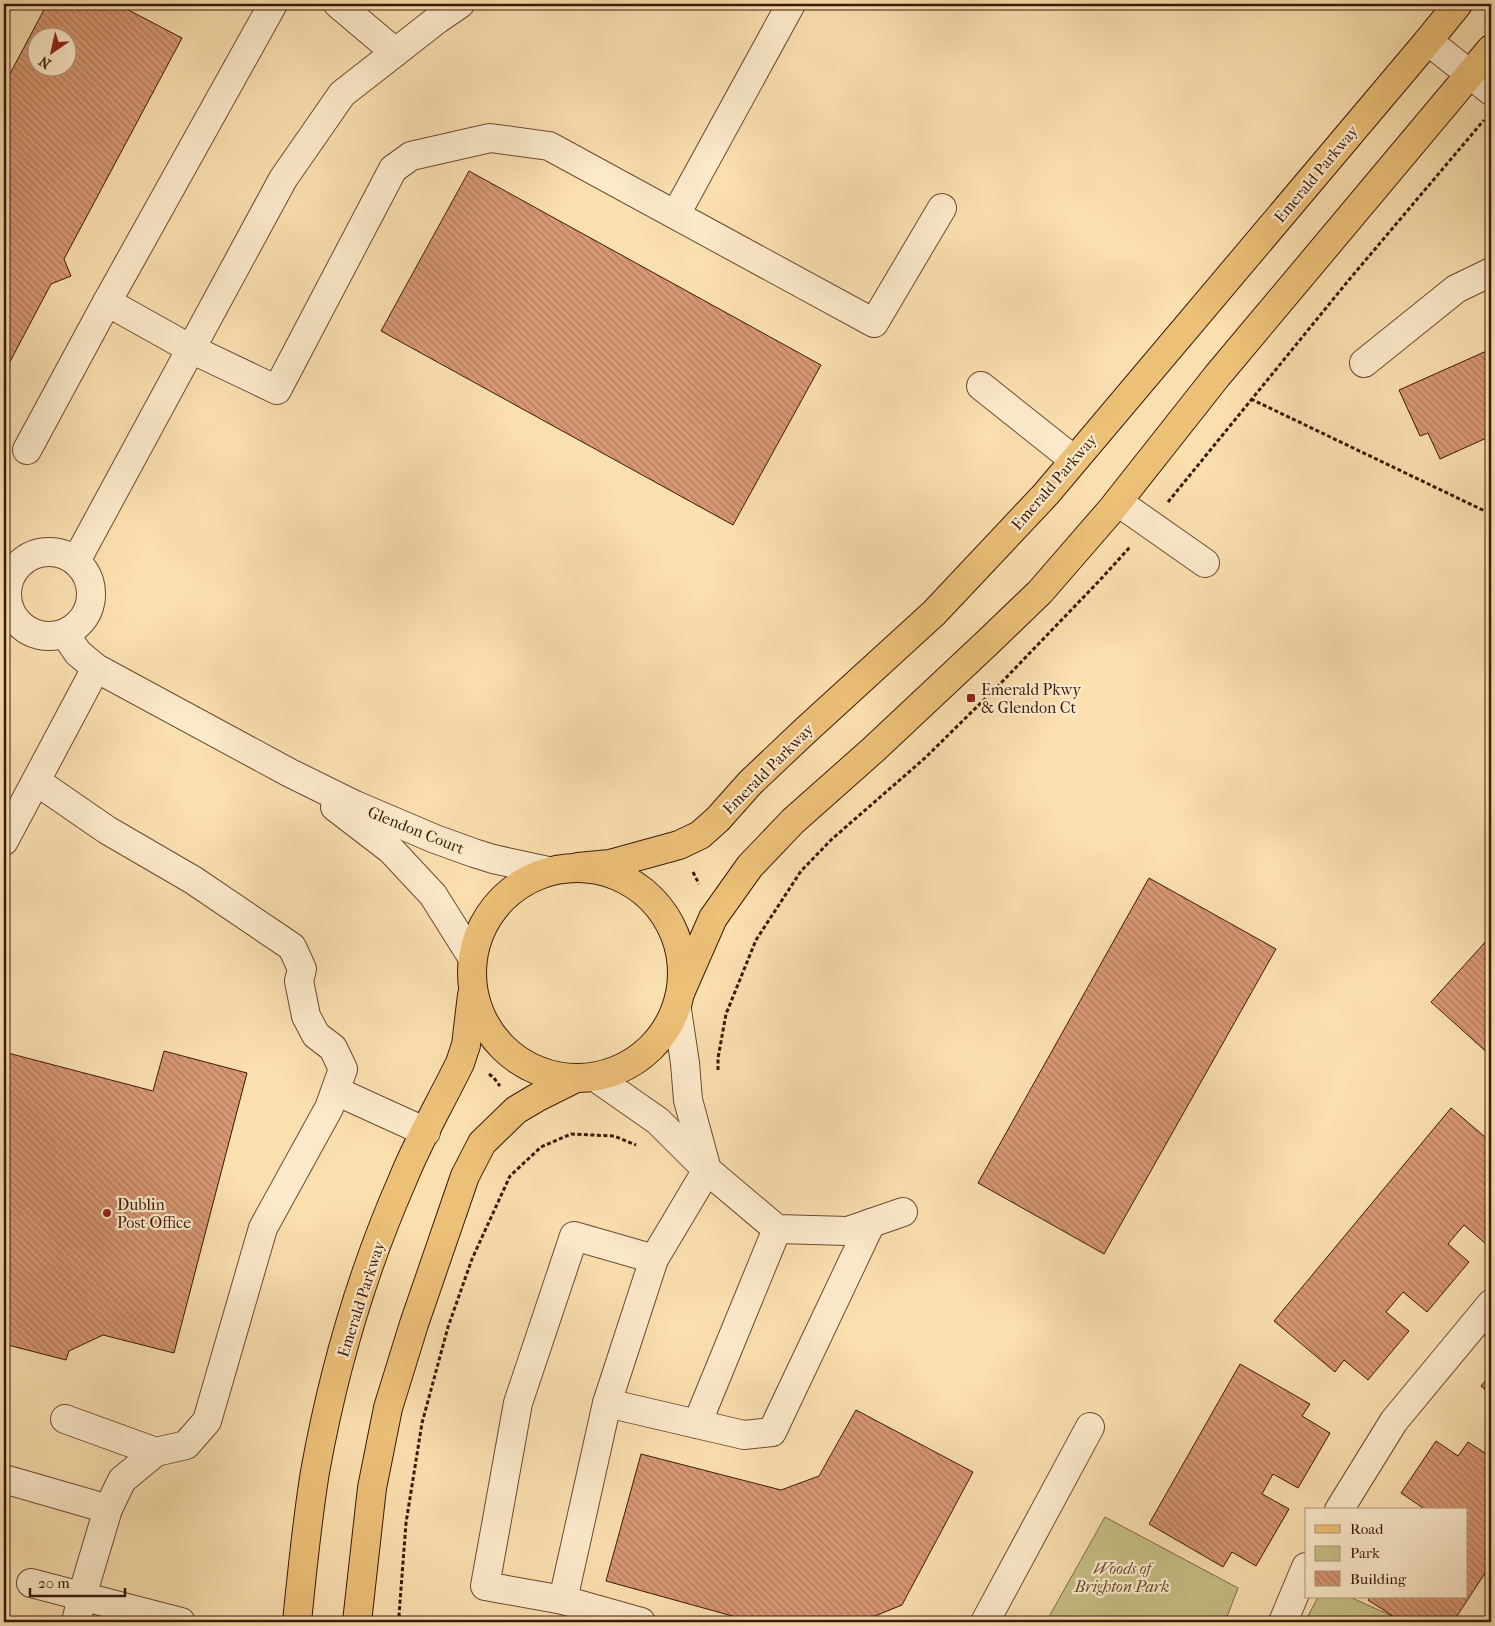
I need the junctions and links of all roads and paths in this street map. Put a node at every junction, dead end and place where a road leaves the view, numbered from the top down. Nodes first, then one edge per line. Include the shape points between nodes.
1 (273, 4) edge
2 (338, 4) edge
3 (460, 4) edge
4 (792, 4) edge
5 (1458, 4) edge
6 (1428, 41) junction
7 (1491, 49) edge
8 (395, 52) junction
9 (1481, 83) edge
10 (1482, 122) dead end
11 (942, 208) dead end
12 (676, 214) junction
13 (1491, 272) edge
14 (107, 302) junction
15 (191, 349) junction
16 (1364, 363) dead end
17 (981, 386) dead end
18 (1251, 399) junction
19 (27, 450) dead end
20 (1074, 460) junction
21 (1118, 502) junction
22 (1167, 504) dead end
23 (1491, 514) edge
24 (1134, 542) dead end
25 (76, 561) junction
26 (1205, 563) dead end
27 (8, 570) edge
28 (65, 634) junction
29 (96, 668) junction
30 (290, 773) junction
31 (36, 781) junction
32 (4, 841) edge
33 (578, 867) junction
34 (548, 871) junction
35 (472, 957) junction
36 (473, 991) junction
37 (679, 1000) junction
38 (482, 1070) dead end
39 (718, 1076) dead end
40 (584, 1078) junction
41 (503, 1089) dead end
42 (336, 1091) junction
43 (426, 1132) junction
44 (640, 1146) dead end
45 (707, 1170) junction
46 (904, 1212) dead end
47 (871, 1223) junction
48 (777, 1229) junction
49 (654, 1259) junction
50 (1491, 1304) edge
51 (607, 1402) junction
52 (66, 1419) dead end
53 (697, 1424) junction
54 (1090, 1427) dead end
55 (156, 1452) junction
56 (4, 1479) edge
57 (108, 1508) junction
58 (1340, 1508) edge
59 (1305, 1569) edge
60 (31, 1582) dead end
61 (82, 1596) junction
62 (563, 1600) junction
63 (76, 1622) edge
64 (181, 1622) edge
65 (297, 1622) edge
66 (356, 1622) edge
67 (404, 1622) edge
68 (641, 1622) edge
69 (986, 1622) edge
70 (1283, 1622) edge

1 - 14 street
2 - 8 street
3 - 8 street
4 - 12 street
5 - 6 main road, Emerald Parkway
6 - 9 street
6 - 20 main road, Emerald Parkway
7 - 9 main road
8 - 15 street via 342,94 282,180
9 - 21 main road via 1217,376
10 - 18 path
11 - 12 street via 874,322
12 - 15 street via 549,146 490,138 410,156 393,169 276,390
13 - 16 street via 1456,289
14 - 15 street
14 - 19 street
15 - 25 street
17 - 20 street
18 - 22 path
18 - 23 path
20 - 33 main road, Emerald Parkway via 934,613 806,730 700,835 679,845 610,864
21 - 26 street
21 - 37 main road via 1040,592 793,821 750,866 713,918
24 - 39 path via 999,685 925,758 832,839 801,871 756,940 726,1014
25 - 27 street via 63,554 49,552 34,554
25 - 28 street via 86,572 92,600 78,626
27 - 28 street via 7,601 19,625 41,636
28 - 29 street, Glendon Court via 78,653
29 - 30 street, Glendon Court
29 - 31 street
30 - 34 street, Glendon Court via 435,839 493,859
30 - 35 street, Glendon Court via 391,850 433,895
31 - 32 street
31 - 42 street via 292,947 302,969 299,981 306,1016 316,1035 332,1048 343,1069
33 - 34 main road, Emerald Parkway
33 - 37 main road via 618,876 651,898 664,914 680,951
34 - 35 main road, Emerald Parkway via 520,883 497,903 481,928
35 - 36 main road, Emerald Parkway
36 - 40 main road via 478,1011 488,1030 516,1060 554,1076
36 - 43 main road, Emerald Parkway via 466,1045
37 - 40 main road via 667,1030 636,1061 616,1072
37 - 45 street via 688,1100
38 - 41 path
40 - 45 street via 658,1121
40 - 66 main road via 516,1110 482,1143 465,1176 388,1408 372,1488
42 - 43 street
42 - 55 street via 263,1228 207,1421 186,1445
43 - 65 main road, Emerald Parkway via 403,1178 352,1316 316,1472
44 - 67 path via 614,1136 572,1134 541,1147 510,1176 448,1327 422,1423 406,1523 399,1615
45 - 48 street
45 - 49 street
46 - 47 street
47 - 48 street via 848,1231
47 - 53 street via 772,1432 744,1435
48 - 53 street
49 - 51 street
49 - 62 street via 574,1236 518,1403 485,1586
50 - 58 street via 1394,1421
51 - 53 street
51 - 62 street
52 - 55 street
54 - 69 street
55 - 57 street via 122,1480
56 - 57 street
57 - 61 street
59 - 70 street
60 - 61 street
61 - 63 street
61 - 64 street
62 - 68 street

